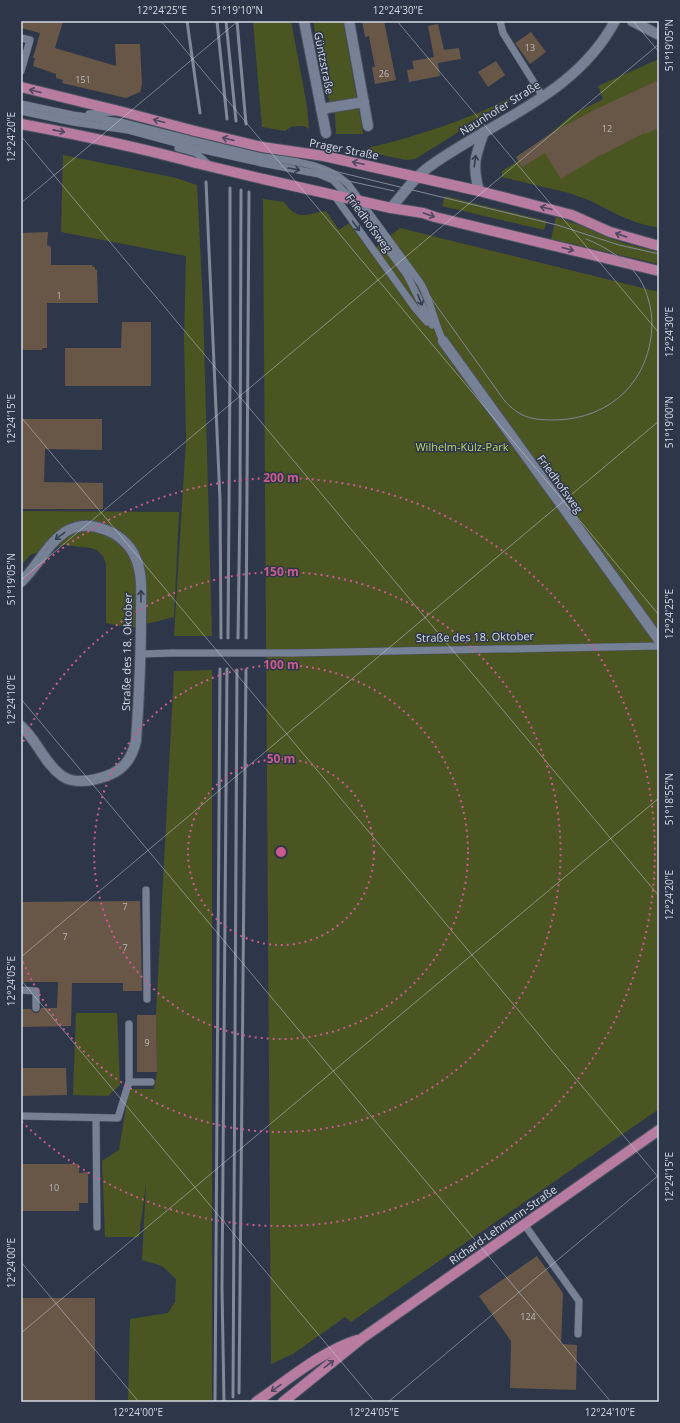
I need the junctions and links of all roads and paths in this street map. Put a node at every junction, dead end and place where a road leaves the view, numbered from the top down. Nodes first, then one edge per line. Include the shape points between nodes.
1 (304, 21) edge
2 (348, 21) edge
3 (500, 21) edge
4 (615, 21) edge
5 (632, 21) edge
6 (659, 35) edge
7 (21, 38) edge
8 (21, 71) edge
9 (21, 87) edge
10 (543, 97) junction
11 (77, 101) junction
12 (364, 102) junction
13 (21, 104) edge
14 (321, 109) junction
15 (21, 111) edge
16 (101, 113) junction
17 (121, 117) junction
18 (73, 118) junction
19 (21, 124) edge
20 (368, 126) dead end
21 (484, 132) junction
22 (326, 133) dead end
23 (195, 147) junction
24 (262, 156) junction
25 (418, 177) junction
26 (479, 191) junction
27 (334, 195) junction
28 (351, 199) junction
29 (362, 201) junction
30 (391, 208) junction
31 (659, 246) edge
32 (659, 271) edge
33 (442, 341) junction
34 (21, 582) edge
35 (659, 640) edge
36 (659, 646) edge
37 (141, 654) junction
38 (21, 726) edge
39 (146, 890) dead end
40 (21, 990) edge
41 (147, 999) dead end
42 (36, 1008) dead end
43 (129, 1024) dead end
44 (129, 1082) junction
45 (151, 1082) dead end
46 (21, 1116) edge
47 (96, 1118) junction
48 (659, 1130) edge
49 (524, 1224) junction
50 (96, 1227) dead end
51 (578, 1334) dead end
52 (361, 1339) junction
53 (256, 1402) edge
54 (283, 1402) edge

1 - 14 street, Güntzstraße
2 - 12 street
3 - 10 lane via 503,34
4 - 10 street, Naunhofer Straße via 589,59
5 - 6 street
7 - 8 lane via 30,40
11 -> 9 main road, Prager Straße
10 - 21 street, Naunhofer Straße
11 - 16 lane
11 - 17 main road, Prager Straße
12 - 14 street, Güntzstraße
12 - 20 street
13 - 18 lane
14 - 22 street, Güntzstraße
15 - 18 lane
16 - 17 lane
16 - 18 lane
17 - 18 lane
23 -> 17 main road, Prager Straße
18 - 23 lane
19 -> 23 main road, Prager Straße via 161,153
21 - 25 street, Naunhofer Straße via 433,164
26 -> 21 street via 474,161
24 -> 23 main road, Prager Straße, bridge
23 - 24 lane, bridge
23 - 27 main road, Prager Straße, bridge via 212,167
25 -> 24 main road, Prager Straße via 324,156
24 -> 28 lane, Friedhofsweg via 326,176 337,183
24 - 29 lane, Friedhofsweg via 298,162 332,173 348,184
25 - 26 main road, Prager Straße
25 - 30 street, Naunhofer Straße
31 -> 26 main road, Prager Straße via 610,232 572,215
27 - 28 main road, Prager Straße
27 -> 33 lane, Friedhofsweg via 415,308
28 - 29 main road, Prager Straße
28 -> 33 lane, Friedhofsweg via 407,275
29 - 30 main road, Prager Straße
29 - 33 lane, Friedhofsweg via 421,284
30 -> 32 main road, Prager Straße via 423,213
33 - 35 street, Friedhofsweg
37 -> 34 street, Straße des 18. Oktober via 141,575 131,549 108,530 95,526 81,526 67,531 52,542 33,570
36 - 37 lane, Straße des 18. Oktober, bridge
37 - 38 street, Straße des 18. Oktober via 136,741 126,763 111,774 95,780 63,777 47,761 32,737
39 - 41 lane
40 - 42 lane via 36,991
43 - 44 lane
44 - 45 lane
44 - 47 lane via 118,1118
46 - 47 lane
47 - 50 lane
48 - 49 main road, Richard-Lehmann-Straße
49 - 51 lane via 578,1301
49 - 52 main road, Richard-Lehmann-Straße
52 -> 53 main road, Richard-Lehmann-Straße via 344,1344
54 -> 52 main road, Richard-Lehmann-Straße

